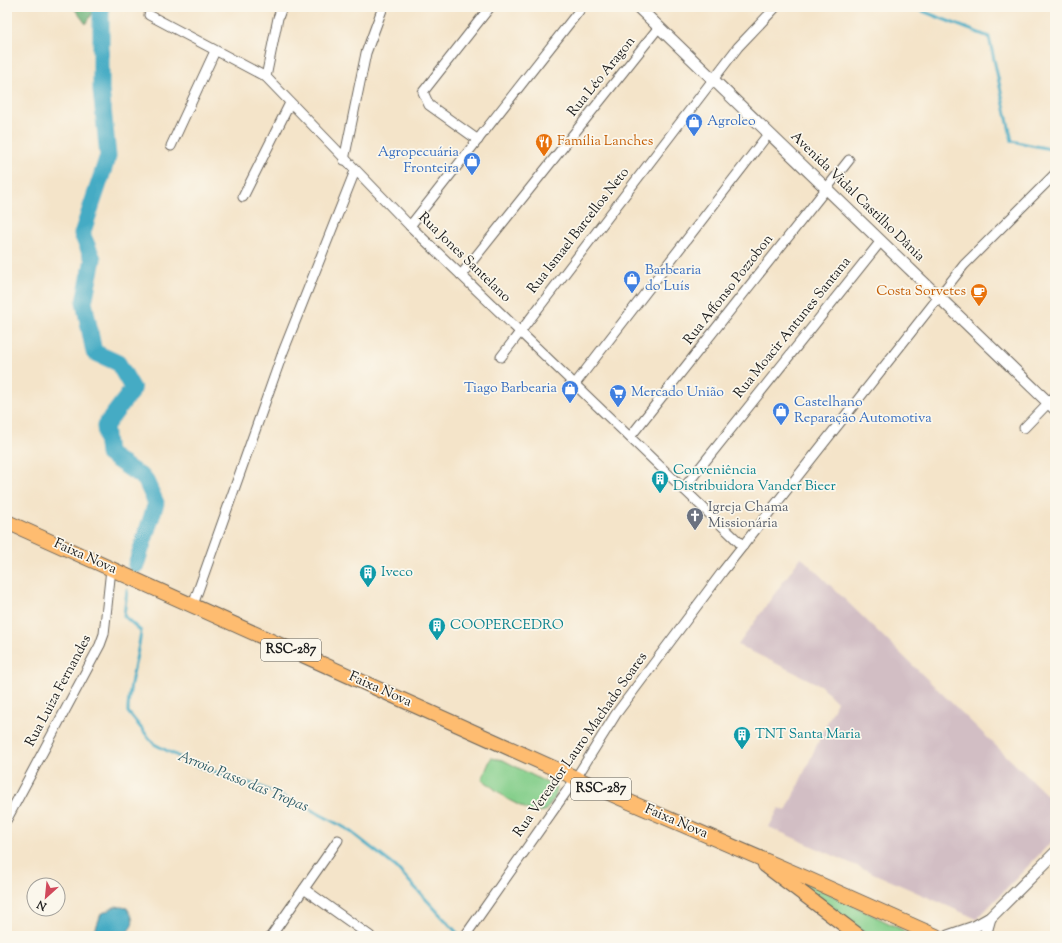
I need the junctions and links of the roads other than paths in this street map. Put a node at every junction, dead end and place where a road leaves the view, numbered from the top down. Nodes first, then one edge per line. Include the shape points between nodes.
1 (272, 7) edge
2 (282, 7) edge
3 (383, 7) edge
4 (490, 7) edge
5 (582, 7) edge
6 (638, 7) edge
7 (776, 7) edge
8 (149, 15) dead end
9 (278, 18) junction
10 (659, 27) junction
11 (215, 51) junction
12 (266, 77) junction
13 (713, 80) junction
14 (290, 103) junction
15 (769, 133) junction
16 (478, 140) junction
17 (171, 146) dead end
18 (344, 160) junction
19 (849, 160) dead end
20 (355, 171) junction
21 (1055, 174) edge
22 (826, 188) junction
23 (243, 197) dead end
24 (410, 226) junction
25 (881, 241) junction
26 (461, 276) junction
27 (939, 297) junction
28 (520, 332) junction
29 (500, 357) dead end
30 (575, 384) junction
31 (1053, 403) edge
32 (1024, 428) dead end
33 (630, 437) junction
34 (683, 489) junction
35 (7, 522) edge
36 (743, 546) junction
37 (111, 569) junction
38 (193, 605) junction
39 (576, 778) junction
40 (7, 819) edge
41 (338, 840) dead end
42 (1055, 853) edge
43 (754, 856) junction
44 (304, 889) junction
45 (990, 918) junction
46 (271, 936) edge
47 (370, 936) edge
48 (465, 936) edge
49 (859, 936) edge
50 (936, 936) edge
51 (948, 936) edge
52 (985, 936) edge

1 - 9 street
2 - 9 street
3 - 18 street via 366,53
4 - 16 street via 423,92 429,104
5 - 16 street
6 - 10 street, Avenida Vidal Castilho Dânia
7 - 13 street, Rua Ismael Barcellos Neto via 738,47
8 - 11 street, Rua Jones Santelano
9 - 12 street
10 - 13 street, Avenida Vidal Castilho Dânia
10 - 26 street, Rua Léo Aragon
11 - 12 street, Rua Jones Santelano
11 - 17 street
12 - 14 street, Rua Jones Santelano
13 - 15 street, Avenida Vidal Castilho Dânia
13 - 28 street, Rua Ismael Barcellos Neto
14 - 18 street, Rua Jones Santelano
14 - 23 street
15 - 22 street, Avenida Vidal Castilho Dânia
15 - 30 street
16 - 24 street
18 - 20 street, Rua Jones Santelano
19 - 22 street, Rua Affonso Pozzobon
20 - 24 street, Rua Jones Santelano
20 - 38 street via 283,352
21 - 27 street, Rua Vereador Lauro Machado Soares via 964,265
22 - 25 street, Avenida Vidal Castilho Dânia
22 - 33 street, Rua Affonso Pozzobon
24 - 26 street, Rua Jones Santelano
25 - 27 street, Avenida Vidal Castilho Dânia
25 - 34 street, Rua Moacir Antunes Santana
26 - 28 street, Rua Jones Santelano
27 - 31 street, Avenida Vidal Castilho Dânia
27 - 36 street, Rua Vereador Lauro Machado Soares
28 - 29 street, Rua Ismael Barcellos Neto
28 - 30 street, Rua Jones Santelano
30 - 33 street, Rua Jones Santelano
31 - 32 street
33 - 34 street, Rua Jones Santelano
34 - 36 street, Rua Jones Santelano
35 - 37 highway, Faixa Nova / RSC-287
36 - 39 street, Rua Vereador Lauro Machado Soares via 616,714
37 - 38 highway, Faixa Nova / RSC-287
37 - 40 street, Rua Luiza Fernandes via 104,634 100,645
38 - 39 highway, Faixa Nova / RSC-287
39 - 43 highway, Faixa Nova / RSC-287
39 - 48 street, Rua Vereador Lauro Machado Soares
41 - 44 street
42 - 45 street
43 - 49 highway, Faixa Nova / RSC-287
43 - 50 highway, Faixa Nova / RSC-287
44 - 46 street
44 - 47 street
45 - 51 street
45 - 52 street

